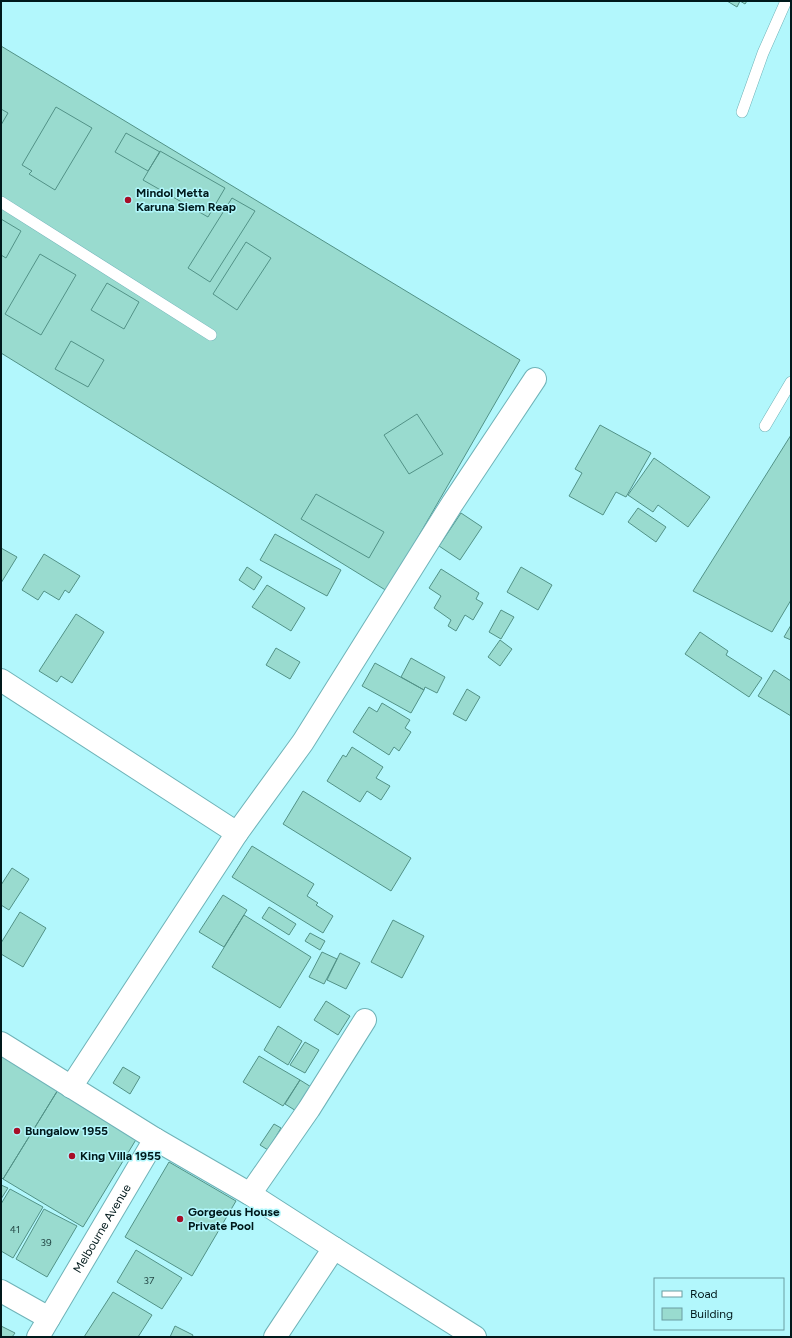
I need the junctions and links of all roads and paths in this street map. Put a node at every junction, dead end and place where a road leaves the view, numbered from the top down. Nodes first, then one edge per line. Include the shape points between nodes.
1 (786, 1) edge
2 (742, 112) dead end
3 (1, 202) edge
4 (211, 335) dead end
5 (535, 379) dead end
6 (791, 382) edge
7 (766, 426) dead end
8 (1, 680) edge
9 (238, 833) junction
10 (365, 1020) dead end
11 (1, 1043) edge
12 (71, 1087) junction
13 (155, 1139) junction
14 (250, 1194) junction
15 (334, 1248) junction
16 (1, 1291) edge
17 (49, 1318) junction
18 (38, 1337) edge
19 (275, 1337) edge
20 (475, 1337) edge

1 - 2 lane via 763,53
3 - 4 lane
5 - 9 street via 452,504 303,742
6 - 7 lane
8 - 9 street
9 - 12 street
10 - 14 street via 309,1109
11 - 12 street
12 - 13 street
13 - 14 street
13 - 17 street, Melbourne Avenue
14 - 15 street
15 - 19 street
15 - 20 street
16 - 17 street
17 - 18 street, Melbourne Avenue

